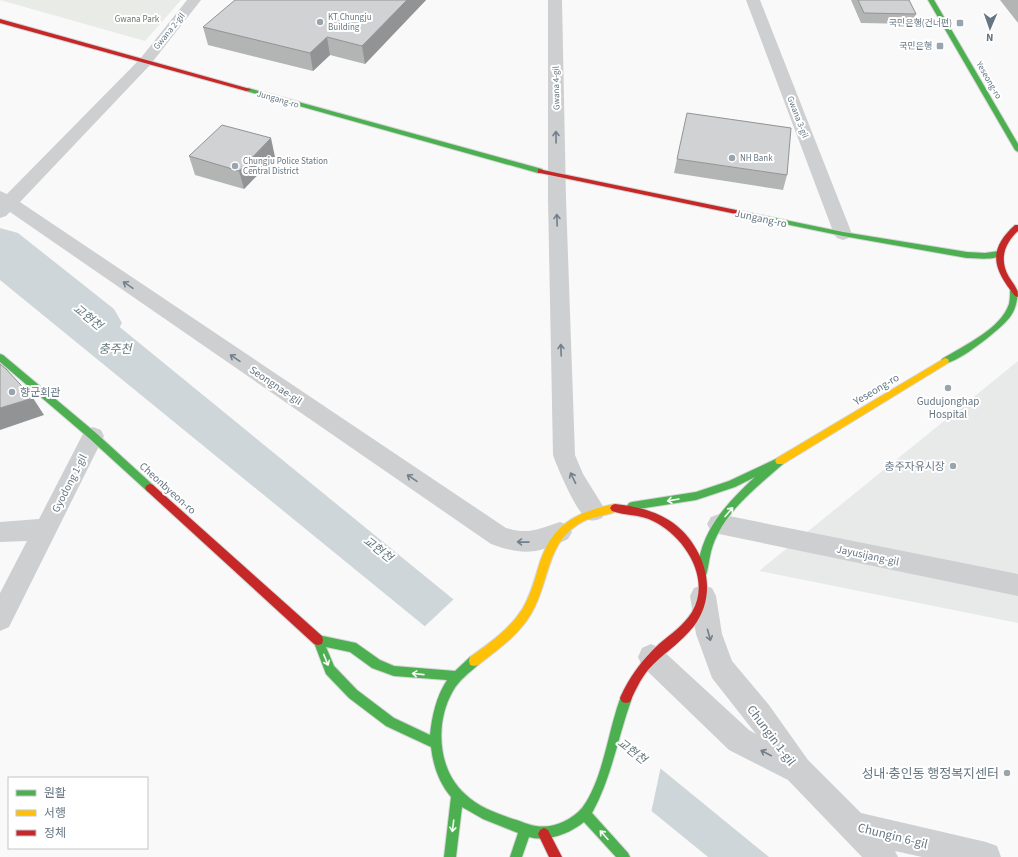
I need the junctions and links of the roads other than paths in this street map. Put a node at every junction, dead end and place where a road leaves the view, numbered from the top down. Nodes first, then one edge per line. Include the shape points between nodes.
1 (194, 0) edge
2 (555, 0) edge
3 (753, 0) edge
4 (931, 0) edge
5 (0, 21) edge
6 (145, 62) junction
7 (1018, 150) edge
8 (557, 176) junction
9 (3, 205) edge
10 (1018, 228) edge
11 (843, 234) junction
12 (999, 254) junction
13 (967, 255) junction
14 (1000, 268) junction
15 (1016, 292) edge
16 (1007, 329) dead end
17 (984, 337) junction
18 (0, 357) edge
19 (93, 436) junction
20 (780, 461) junction
21 (615, 508) junction
22 (594, 511) junction
23 (719, 524) junction
24 (45, 529) junction
25 (0, 532) edge
26 (560, 532) junction
27 (702, 584) junction
28 (1018, 585) edge
29 (0, 619) edge
30 (318, 640) junction
31 (646, 664) junction
32 (457, 676) junction
33 (435, 742) junction
34 (798, 770) junction
35 (457, 795) junction
36 (585, 814) junction
37 (853, 826) junction
38 (525, 830) junction
39 (544, 834) junction
40 (450, 857) edge
41 (516, 857) edge
42 (556, 857) edge
43 (624, 857) edge
44 (883, 857) edge
45 (986, 857) edge

1 - 6 street, Gwana 2-gil
8 -> 2 street, Gwana 4-gil
3 - 11 street, Gwana 3-gil
4 - 7 street, Yeseong-ro
5 - 6 street, Jungang-ro
6 - 8 street, Jungang-ro
6 - 9 street, Gwana 2-gil
8 - 11 street, Jungang-ro
22 -> 8 street via 573,478 564,456
26 -> 9 street, Seongnae-gil via 541,541 520,543 499,537
10 - 12 street via 1006,237
11 - 13 street, Jungang-ro
12 - 13 street, Jungang-ro
12 - 14 street
13 - 14 street, Jungang-ro
14 - 15 street
15 - 17 street, Yeseong-ro via 1016,303 1010,313
16 - 17 street, Yeseong-ro
17 - 20 street, Yeseong-ro
18 - 19 street, Cheonbyeon-ro
19 - 24 street, Gyodong 1-gil
19 - 30 street, Cheonbyeon-ro
20 -> 21 street, Yeseong-ro via 732,484 696,496
23 -> 20 street, Yeseong-ro via 746,492
21 - 22 street
21 - 27 street via 637,510 658,517 676,529 693,549
22 - 26 street via 574,520
23 - 27 street, Yeseong-ro via 710,540
23 - 28 street, Jayusijang-gil
24 - 25 street
24 - 29 street, Gyodong 1-gil
26 - 32 street via 550,548 536,594 521,620
27 - 31 street, Yeseong-ro via 693,619
27 -> 34 street, Chungin 1-gil via 708,634 721,669 759,715
32 -> 30 street via 394,671 376,664 352,647
30 -> 33 street, Cheonbyeon-ro via 330,670 353,694 390,722
34 -> 31 street, Chungin 1-gil via 739,740
31 - 36 street, Yeseong-ro via 632,684 619,717 602,781
32 - 33 street via 443,696 436,718
33 - 35 street via 442,775
34 - 37 street, Chungin 6-gil
35 - 38 street via 485,815
35 -> 40 street
36 - 39 street via 565,826
43 -> 36 street
37 - 44 street
37 - 45 street, Chungin 6-gil
38 - 39 street
38 - 41 street
39 - 42 street

